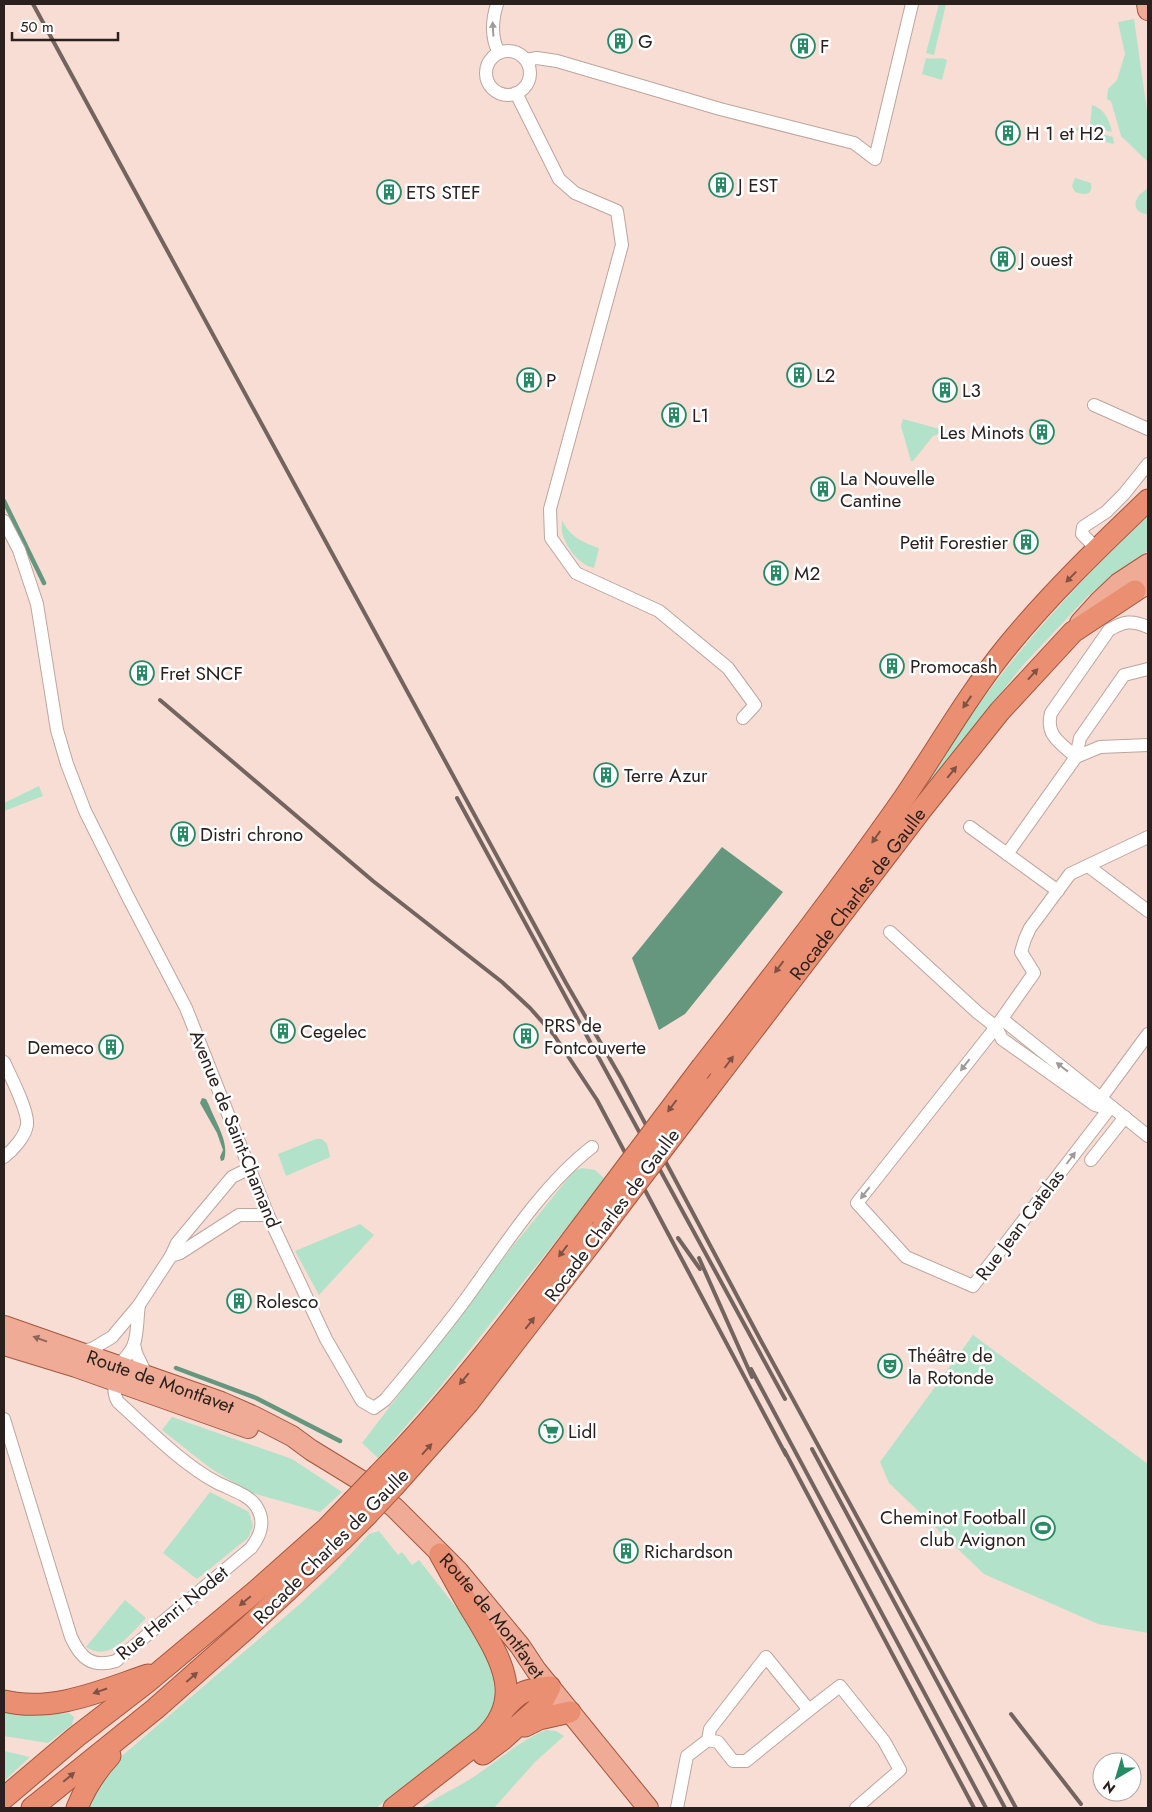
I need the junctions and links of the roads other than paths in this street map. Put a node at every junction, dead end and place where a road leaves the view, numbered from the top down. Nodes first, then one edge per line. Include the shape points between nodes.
1 (497, 4) edge
2 (912, 4) edge
3 (499, 53) junction
4 (526, 60) junction
5 (516, 94) junction
6 (1094, 405) dead end
7 (1148, 429) edge
8 (1148, 464) edge
9 (1148, 500) edge
10 (4, 521) edge
11 (1098, 550) junction
12 (1148, 564) edge
13 (1144, 587) edge
14 (1148, 627) edge
15 (1073, 632) junction
16 (1148, 669) edge
17 (743, 718) dead end
18 (1148, 745) edge
19 (1076, 757) junction
20 (970, 827) dead end
21 (1148, 837) edge
22 (1007, 854) junction
23 (1088, 866) junction
24 (1058, 891) junction
25 (1148, 911) edge
26 (890, 932) dead end
27 (999, 1023) junction
28 (1148, 1034) edge
29 (4, 1062) edge
30 (1101, 1098) junction
31 (1110, 1108) junction
32 (1125, 1117) junction
33 (1148, 1136) edge
34 (592, 1147) dead end
35 (4, 1157) edge
36 (1090, 1160) dead end
37 (250, 1168) junction
38 (268, 1215) junction
39 (597, 1221) junction
40 (171, 1256) junction
41 (139, 1305) junction
42 (4, 1326) edge
43 (112, 1337) junction
44 (134, 1344) junction
45 (4, 1346) edge
46 (78, 1352) junction
47 (117, 1374) junction
48 (147, 1376) junction
49 (4, 1419) edge
50 (311, 1450) junction
51 (359, 1508) junction
52 (440, 1554) junction
53 (162, 1670) junction
54 (550, 1687) junction
55 (4, 1701) edge
56 (155, 1709) junction
57 (504, 1710) junction
58 (809, 1710) junction
59 (570, 1712) junction
60 (503, 1739) junction
61 (708, 1740) junction
62 (4, 1798) edge
63 (641, 1805) edge
64 (32, 1808) edge
65 (77, 1808) edge
66 (394, 1808) edge
67 (410, 1808) edge
68 (677, 1808) edge
69 (856, 1808) edge

3 -> 1 street via 494,44 493,22
2 - 4 street via 875,160 854,143 720,109 557,61
3 - 4 street via 508,51
3 - 5 street via 490,60 486,70 488,81 494,90 505,95
4 - 5 street via 529,80
5 - 17 street via 559,180 575,193 617,211 622,245 550,509 551,538 576,573 659,611 728,668 755,705
6 - 7 street
8 - 11 street via 1106,512 1083,528 1082,534
9 - 11 highway, Rocade Charles de Gaulle
10 - 37 street, Avenue de Saint-Chamand via 19,550 37,604 57,730 67,764 85,811 186,1008
11 -> 39 highway, Rocade Charles de Gaulle, bridge via 1006,648 871,845 702,1067
12 - 15 main road via 1119,583
13 - 15 highway, Rocade Charles de Gaulle
14 - 19 street via 1122,622 1109,630 1051,713 1048,724 1052,733
39 -> 15 highway, Rocade Charles de Gaulle, bridge via 708,1089 988,726
16 - 19 street via 1124,675 1080,738
18 - 19 street via 1100,747
19 - 22 street
20 - 22 street
21 - 23 street
22 - 24 street
23 - 24 street via 1070,874
23 - 25 street
24 - 27 street via 1025,939 1022,952 1034,973
26 - 27 street via 977,1012
30 -> 27 street
27 - 31 street via 1002,1039 1095,1105
27 -> 31 street, Rue Jean Catelas via 857,1203 906,1257 973,1286
28 - 30 street
29 - 35 street via 27,1125 16,1145
30 - 31 street
31 - 32 street
32 - 33 street
32 - 36 street
34 - 38 street, Avenue de Saint-Chamand via 574,1161 523,1220 443,1330 385,1400 374,1408 362,1401 326,1339
37 - 38 street, Avenue de Saint-Chamand
37 - 40 street via 232,1177 177,1243
38 - 40 street via 239,1215
39 - 51 highway, Rocade Charles de Gaulle, bridge via 468,1403
40 - 41 street
41 - 43 street
41 - 44 street
46 -> 42 main road, Route de Montfavet
43 - 46 street via 92,1349
43 - 47 street, Rue Henri Nodet
44 - 47 street
44 - 48 street
45 - 47 main road, Route de Montfavet
46 - 47 main road, Route de Montfavet
47 - 48 main road, Route de Montfavet
47 - 49 street, Rue Henri Nodet via 114,1392 118,1402 203,1474 255,1504 262,1523 258,1540 251,1548 116,1661 96,1663 76,1649
47 - 50 main road, Route de Montfavet
48 - 50 main road, Route de Montfavet via 253,1416
50 - 52 main road, Route de Montfavet via 376,1492
51 -> 53 highway, Rocade Charles de Gaulle
56 -> 51 highway, Rocade Charles de Gaulle via 346,1537
52 - 54 main road, Route de Montfavet via 496,1616
52 - 57 highway via 490,1639 502,1666 507,1694
53 -> 55 highway via 69,1700 25,1704
53 - 62 highway, Rocade Charles de Gaulle
54 - 57 highway via 521,1693
54 - 59 main road, Route de Montfavet
54 - 60 highway via 540,1706
64 -> 56 highway, Rocade Charles de Gaulle
56 - 65 highway via 97,1770
57 - 66 highway via 493,1730
58 - 61 street via 746,1761 733,1761 718,1742
58 - 61 street via 766,1657 710,1729
58 - 69 street via 840,1686 884,1741 900,1770
59 - 60 highway via 539,1719
59 - 63 main road, Route de Montfavet
60 - 67 highway
61 - 68 street via 687,1756

